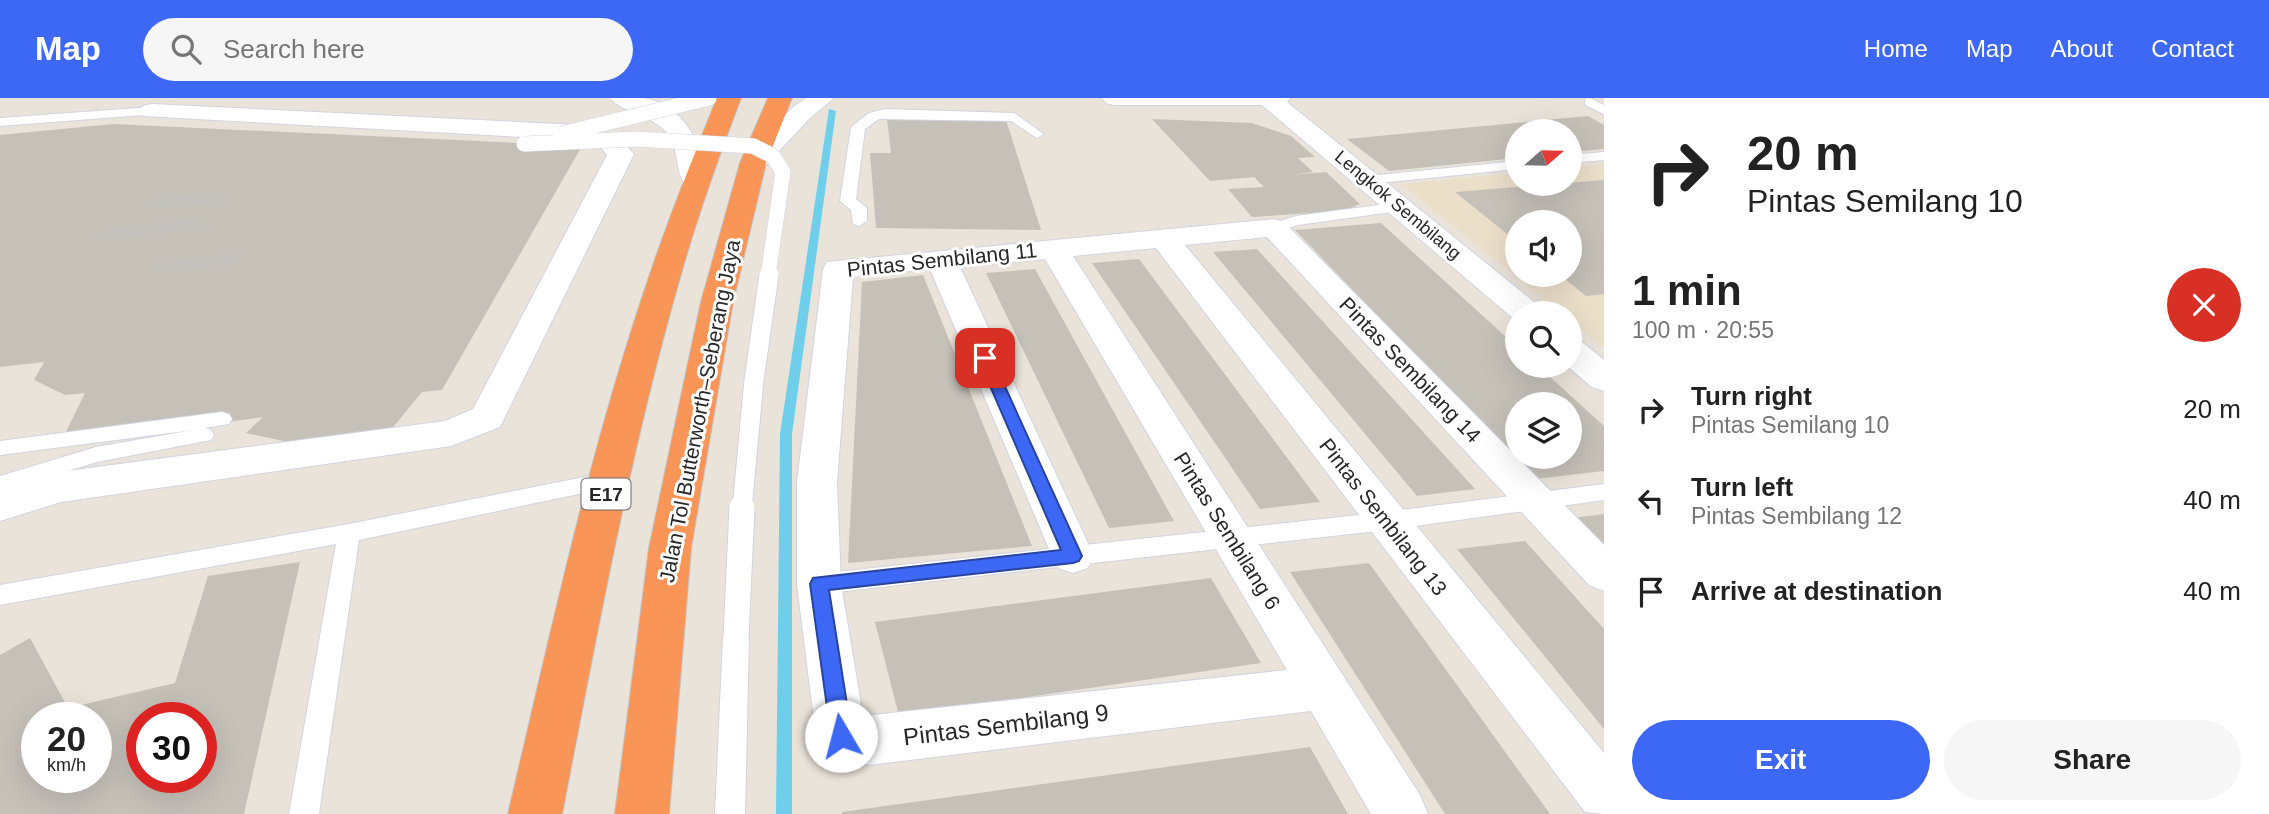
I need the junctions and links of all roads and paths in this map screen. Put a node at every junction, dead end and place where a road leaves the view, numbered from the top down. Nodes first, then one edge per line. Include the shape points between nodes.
1 (622, 98) edge
2 (709, 98) edge
3 (729, 98) edge
4 (780, 98) edge
5 (822, 98) edge
6 (1114, 98) edge
7 (1268, 98) edge
8 (1278, 98) edge
9 (1590, 102) dead end
10 (157, 104) edge
11 (1604, 110) edge
12 (0, 122) edge
13 (1037, 134) dead end
14 (1604, 156) edge
15 (1582, 158) edge
16 (753, 163) junction
17 (1505, 165) edge
18 (695, 179) junction
19 (1369, 180) junction
20 (216, 197) dead end
21 (152, 204) junction
22 (1401, 207) junction
23 (205, 220) dead end
24 (859, 221) dead end
25 (203, 226) dead end
26 (1274, 228) junction
27 (102, 232) dead end
28 (98, 237) dead end
29 (1164, 238) junction
30 (1054, 249) junction
31 (238, 259) dead end
32 (941, 259) junction
33 (158, 268) dead end
34 (1513, 301) edge
35 (1582, 360) edge
36 (1604, 379) edge
37 (222, 419) dead end
38 (204, 435) dead end
39 (0, 449) edge
40 (609, 480) junction
41 (0, 484) edge
42 (1604, 492) edge
43 (1536, 502) junction
44 (0, 506) edge
45 (1386, 521) junction
46 (349, 533) junction
47 (1231, 538) junction
48 (1073, 556) junction
49 (1604, 573) edge
50 (819, 584) junction
51 (0, 595) edge
52 (1324, 688) junction
53 (1604, 794) edge
54 (304, 814) edge
55 (535, 814) edge
56 (642, 814) edge
57 (730, 814) edge
58 (1401, 814) edge

1 - 18 street via 675,124 692,156
2 - 57 lane, bridge via 524,144 637,139 753,146 773,156 783,172 744,472
3 - 18 highway, E17
4 - 16 highway, Jalan Tol Butterworth–Seberang Jaya
5 - 16 street
6 - 7 street
7 - 8 street
7 - 19 street, Lengkok Sembilang
9 - 11 lane
10 - 12 lane
10 - 44 street via 579,133 609,142 621,154 487,418 450,433 59,486
13 - 24 lane via 1014,117 874,116 858,127 848,201 859,208
14 - 15 lane
16 - 56 highway, Jalan Tol Butterworth–Seberang Jaya via 717,302 670,548
17 - 19 lane
18 - 40 highway, E17 via 628,398
19 - 22 street, Lengkok Sembilang
20 - 21 path
21 - 21 path via 185,204 222,197
22 - 26 lane via 1296,220
22 - 34 street, Lengkok Sembilang
23 - 27 path
25 - 28 path
26 - 29 street, Pintas Sembilang 11
26 - 43 street, Pintas Sembilang 14
29 - 30 street, Pintas Sembilang 11
29 - 45 street, Pintas Sembilang 13
30 - 32 street, Pintas Sembilang 11
30 - 47 street, Pintas Sembilang 6
31 - 33 path
32 - 48 street
32 - 50 street, Pintas Sembilang 11 via 838,269 817,482
35 - 36 street
37 - 39 lane
38 - 41 lane via 96,455
40 - 46 lane
40 - 55 highway, E17
42 - 43 lane
43 - 45 lane
43 - 49 street, Pintas Sembilang 14
45 - 47 lane
45 - 53 street, Pintas Sembilang 13
46 - 51 lane
46 - 54 lane
47 - 48 lane
47 - 52 street, Pintas Sembilang 6
48 - 50 lane
50 - 52 street, Pintas Sembilang 9 via 841,736 869,741
52 - 58 street, Pintas Sembilang 6

